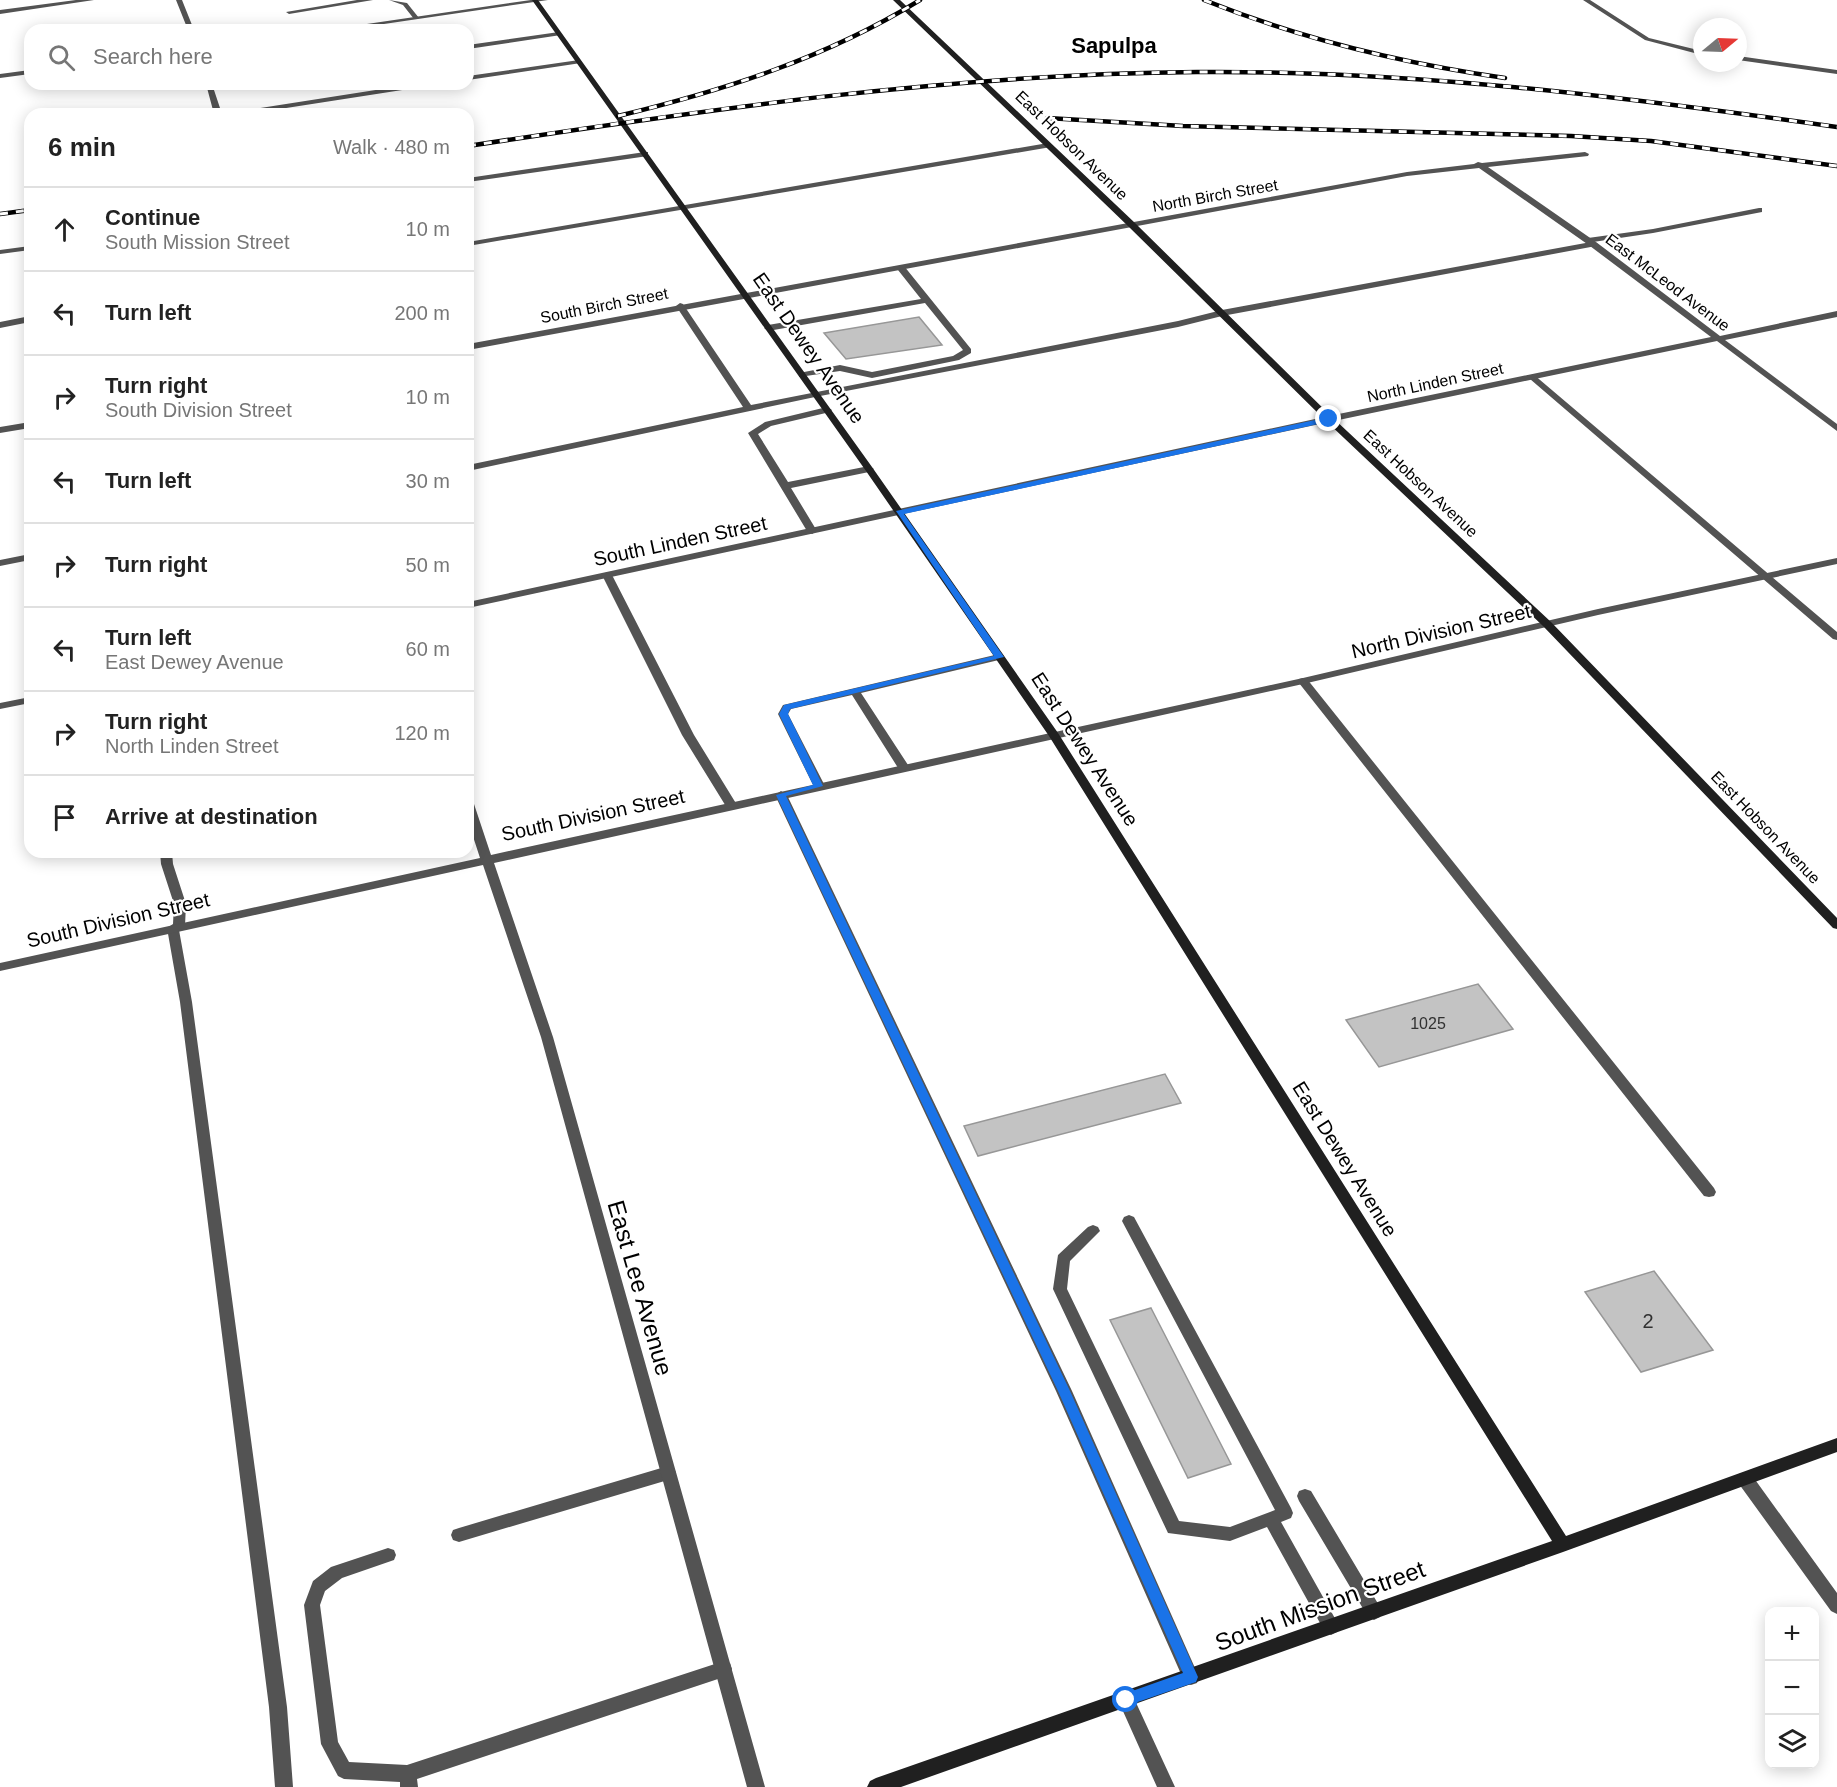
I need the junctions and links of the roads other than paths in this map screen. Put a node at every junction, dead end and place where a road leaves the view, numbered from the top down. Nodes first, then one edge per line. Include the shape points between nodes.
1 (91, 0) edge
2 (179, 0) edge
3 (370, 0) edge
4 (392, 0) edge
5 (545, 0) edge
6 (896, 0) edge
7 (1586, 0) edge
8 (536, 1) edge
9 (0, 12) edge
10 (289, 12) dead end
11 (416, 18) junction
12 (189, 24) edge
13 (378, 24) edge
14 (559, 34) junction
15 (474, 46) edge
16 (1693, 51) edge
17 (1747, 59) edge
18 (579, 62) junction
19 (1837, 72) edge
20 (24, 73) edge
21 (0, 76) edge
22 (474, 77) edge
23 (211, 90) edge
24 (389, 90) edge
25 (216, 108) edge
26 (273, 108) edge
27 (1048, 145) junction
28 (645, 154) junction
29 (1585, 154) dead end
30 (1478, 164) junction
31 (474, 179) edge
32 (683, 208) junction
33 (1759, 210) dead end
34 (1132, 225) junction
35 (1591, 242) junction
36 (474, 243) edge
37 (24, 249) edge
38 (0, 252) edge
39 (901, 268) junction
40 (745, 294) junction
41 (928, 300) junction
42 (680, 306) junction
43 (1222, 313) junction
44 (1837, 314) edge
45 (24, 321) edge
46 (0, 325) edge
47 (768, 328) junction
48 (1718, 339) junction
49 (474, 345) edge
50 (802, 375) junction
51 (1533, 377) junction
52 (815, 394) junction
53 (748, 408) junction
54 (827, 410) junction
55 (1329, 419) junction
56 (24, 426) edge
57 (1837, 428) edge
58 (0, 430) edge
59 (474, 467) edge
60 (869, 469) junction
61 (784, 486) junction
62 (899, 512) junction
63 (812, 531) junction
64 (24, 558) edge
65 (1837, 561) edge
66 (0, 563) edge
67 (607, 575) junction
68 (1767, 576) junction
69 (474, 604) edge
70 (1547, 624) junction
71 (1837, 637) edge
72 (999, 657) junction
73 (1303, 681) junction
74 (855, 691) junction
75 (24, 701) edge
76 (0, 706) edge
77 (1054, 735) junction
78 (903, 768) junction
79 (819, 786) junction
80 (781, 795) junction
81 (731, 805) junction
82 (474, 820) edge
83 (166, 858) edge
84 (488, 858) junction
85 (1837, 925) edge
86 (176, 927) junction
87 (0, 967) edge
88 (1709, 1192) dead end
89 (1129, 1221) dead end
90 (1093, 1231) dead end
91 (1837, 1444) edge
92 (668, 1473) junction
93 (1745, 1479) junction
94 (1305, 1496) dead end
95 (1271, 1518) junction
96 (459, 1534) dead end
97 (1563, 1545) junction
98 (388, 1556) dead end
99 (1837, 1606) edge
100 (1374, 1612) junction
101 (1331, 1627) junction
102 (724, 1669) junction
103 (1191, 1677) junction
104 (1126, 1700) junction
105 (408, 1781) edge
106 (284, 1787) edge
107 (756, 1787) edge
108 (876, 1787) edge
109 (1166, 1787) edge

1 - 9 street
2 - 12 street
3 - 10 street
4 - 11 street via 405,4
5 - 8 street
6 - 27 main road, East Hobson Avenue
7 - 16 street via 1647,39
8 - 11 street
8 - 14 main road, East Dewey Avenue
11 - 13 street
14 - 15 street
14 - 18 main road, East Dewey Avenue
17 - 19 street
18 - 22 street
18 - 28 main road, East Dewey Avenue
20 - 21 street
23 - 25 street
24 - 26 street
27 - 32 street
27 - 34 main road, East Hobson Avenue
28 - 31 street
28 - 32 main road, East Dewey Avenue
29 - 30 street, North Birch Street
30 - 34 street, North Birch Street
30 - 35 street, East McLeod Avenue
32 - 36 street
32 - 40 main road, East Dewey Avenue
33 - 35 street
34 - 39 street, North Birch Street
34 - 43 main road, East Hobson Avenue
35 - 43 street
35 - 48 street, East McLeod Avenue
37 - 38 street
39 - 40 street, North Birch Street
39 - 41 street
40 - 42 street, South Birch Street
40 - 47 main road, East Dewey Avenue
41 - 47 street
41 - 50 street via 968,351 956,358 872,375 840,368
42 - 49 street, South Birch Street
42 - 53 street
43 - 52 street
43 - 55 main road, East Hobson Avenue
44 - 48 street, North Linden Street
45 - 46 street
47 - 50 main road, East Dewey Avenue
48 - 51 street, North Linden Street
48 - 57 street, East McLeod Avenue
50 - 52 main road, East Dewey Avenue
51 - 55 street, North Linden Street
51 - 68 street
52 - 53 street
52 - 54 main road, East Dewey Avenue
53 - 59 street
54 - 60 main road, East Dewey Avenue
54 - 61 street via 768,424 753,433
55 - 62 street, North Linden Street
55 - 70 main road, East Hobson Avenue
56 - 58 street
60 - 61 street
60 - 62 main road, East Dewey Avenue
61 - 63 street
62 - 63 street, South Linden Street
62 - 72 main road, East Dewey Avenue
63 - 67 street, South Linden Street
64 - 66 street
65 - 68 street, North Division Street
67 - 69 street, South Linden Street
67 - 81 street via 688,735
68 - 70 street, North Division Street
68 - 71 street
70 - 73 street, North Division Street
70 - 85 main road, East Hobson Avenue
72 - 74 street
72 - 77 main road, East Dewey Avenue
73 - 77 street, North Division Street
73 - 88 street
74 - 78 street
74 - 79 street via 787,707 783,714
75 - 76 street
77 - 78 street, South Division Street
77 - 97 main road, East Dewey Avenue
78 - 79 street, South Division Street
79 - 80 street, South Division Street
80 - 81 street, South Division Street
80 - 103 street via 1064,1391
81 - 84 street, South Division Street
82 - 84 street, East Lee Avenue
83 - 86 street via 180,904
84 - 86 street, South Division Street
84 - 92 street, East Lee Avenue via 547,1037
86 - 87 street, South Division Street
86 - 106 street via 278,1707
89 - 95 street via 1285,1513
90 - 95 street via 1063,1258 1060,1288 1174,1528 1230,1534
91 - 93 main road, South Mission Street
92 - 96 street
92 - 102 street, East Lee Avenue
93 - 97 main road, South Mission Street
93 - 99 street
94 - 100 street
95 - 101 street
97 - 100 main road, South Mission Street
98 - 105 street via 337,1572 318,1586 312,1605 330,1744 344,1770
100 - 101 main road, South Mission Street
101 - 103 main road, South Mission Street
102 - 105 street
102 - 107 street, East Lee Avenue
103 - 104 main road, South Mission Street
104 - 108 main road, South Mission Street
104 - 109 street

